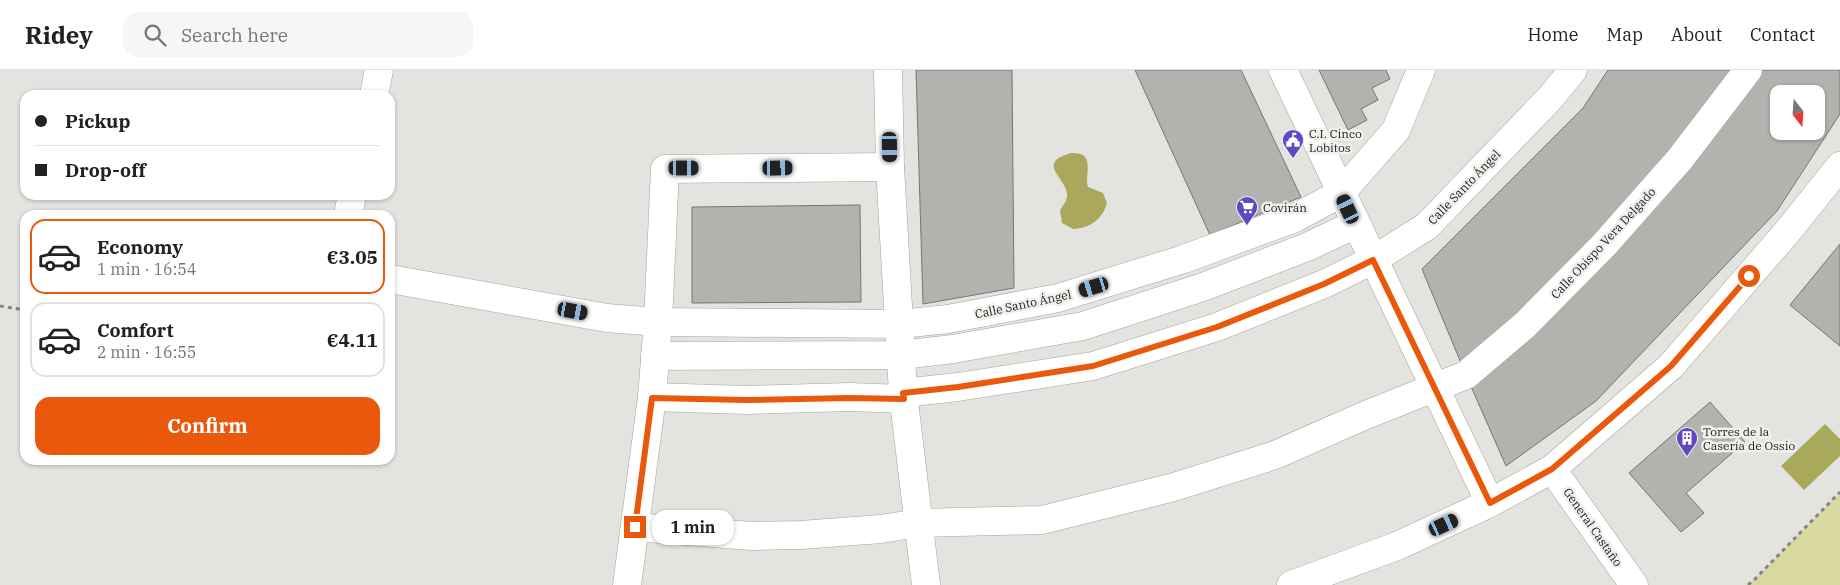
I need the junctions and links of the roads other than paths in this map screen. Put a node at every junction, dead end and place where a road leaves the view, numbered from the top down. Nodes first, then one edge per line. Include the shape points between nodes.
1 (379, 70) edge
2 (888, 70) edge
3 (1283, 70) edge
4 (1421, 70) edge
5 (1573, 70) edge
6 (1748, 70) edge
7 (375, 90) edge
8 (1840, 166) edge
9 (890, 167) junction
10 (1341, 193) junction
11 (1356, 224) junction
12 (1373, 260) junction
13 (395, 280) edge
14 (658, 322) junction
15 (900, 324) junction
16 (901, 355) junction
17 (655, 356) junction
18 (1434, 387) junction
19 (903, 396) junction
20 (652, 398) junction
21 (1552, 469) junction
22 (1490, 503) junction
23 (918, 523) junction
24 (635, 527) junction
25 (627, 585) edge
26 (926, 585) edge
27 (1291, 585) edge
28 (1634, 585) edge

1 - 7 street
2 - 9 street
3 - 10 street
4 - 10 street, Calle Santo Ángel via 1396,130
5 - 12 street, Calle Santo Ángel via 1427,226
6 - 18 street, Calle Obispo Vera Delgado via 1680,160 1598,251 1525,325 1466,375
8 - 21 street via 1671,366
9 - 14 street via 665,168
9 - 15 street
10 - 11 street
10 - 15 street, Calle Santo Ángel via 1294,218 1184,259 1058,298 948,319
11 - 12 street
11 - 16 street via 1307,247 1203,287 1083,326
12 - 18 street
12 - 19 street, Calle Santo Ángel via 1324,284 1217,327 1093,366
13 - 14 street, Calle Santo Ángel via 606,318
14 - 15 street, Calle Santo Ángel
14 - 17 street
15 - 16 street
16 - 17 street
16 - 19 street
17 - 20 street
18 - 22 street
18 - 23 street, Calle Obispo Vera Delgado via 1275,455 1174,487 1042,520
19 - 20 street, Calle Santo Ángel via 746,400
19 - 23 street
20 - 24 street
21 - 22 street
21 - 28 street, General Castaño
22 - 27 street via 1397,546
23 - 24 street, Calle Obispo Vera Delgado via 881,529 752,536
23 - 26 street
24 - 25 street

